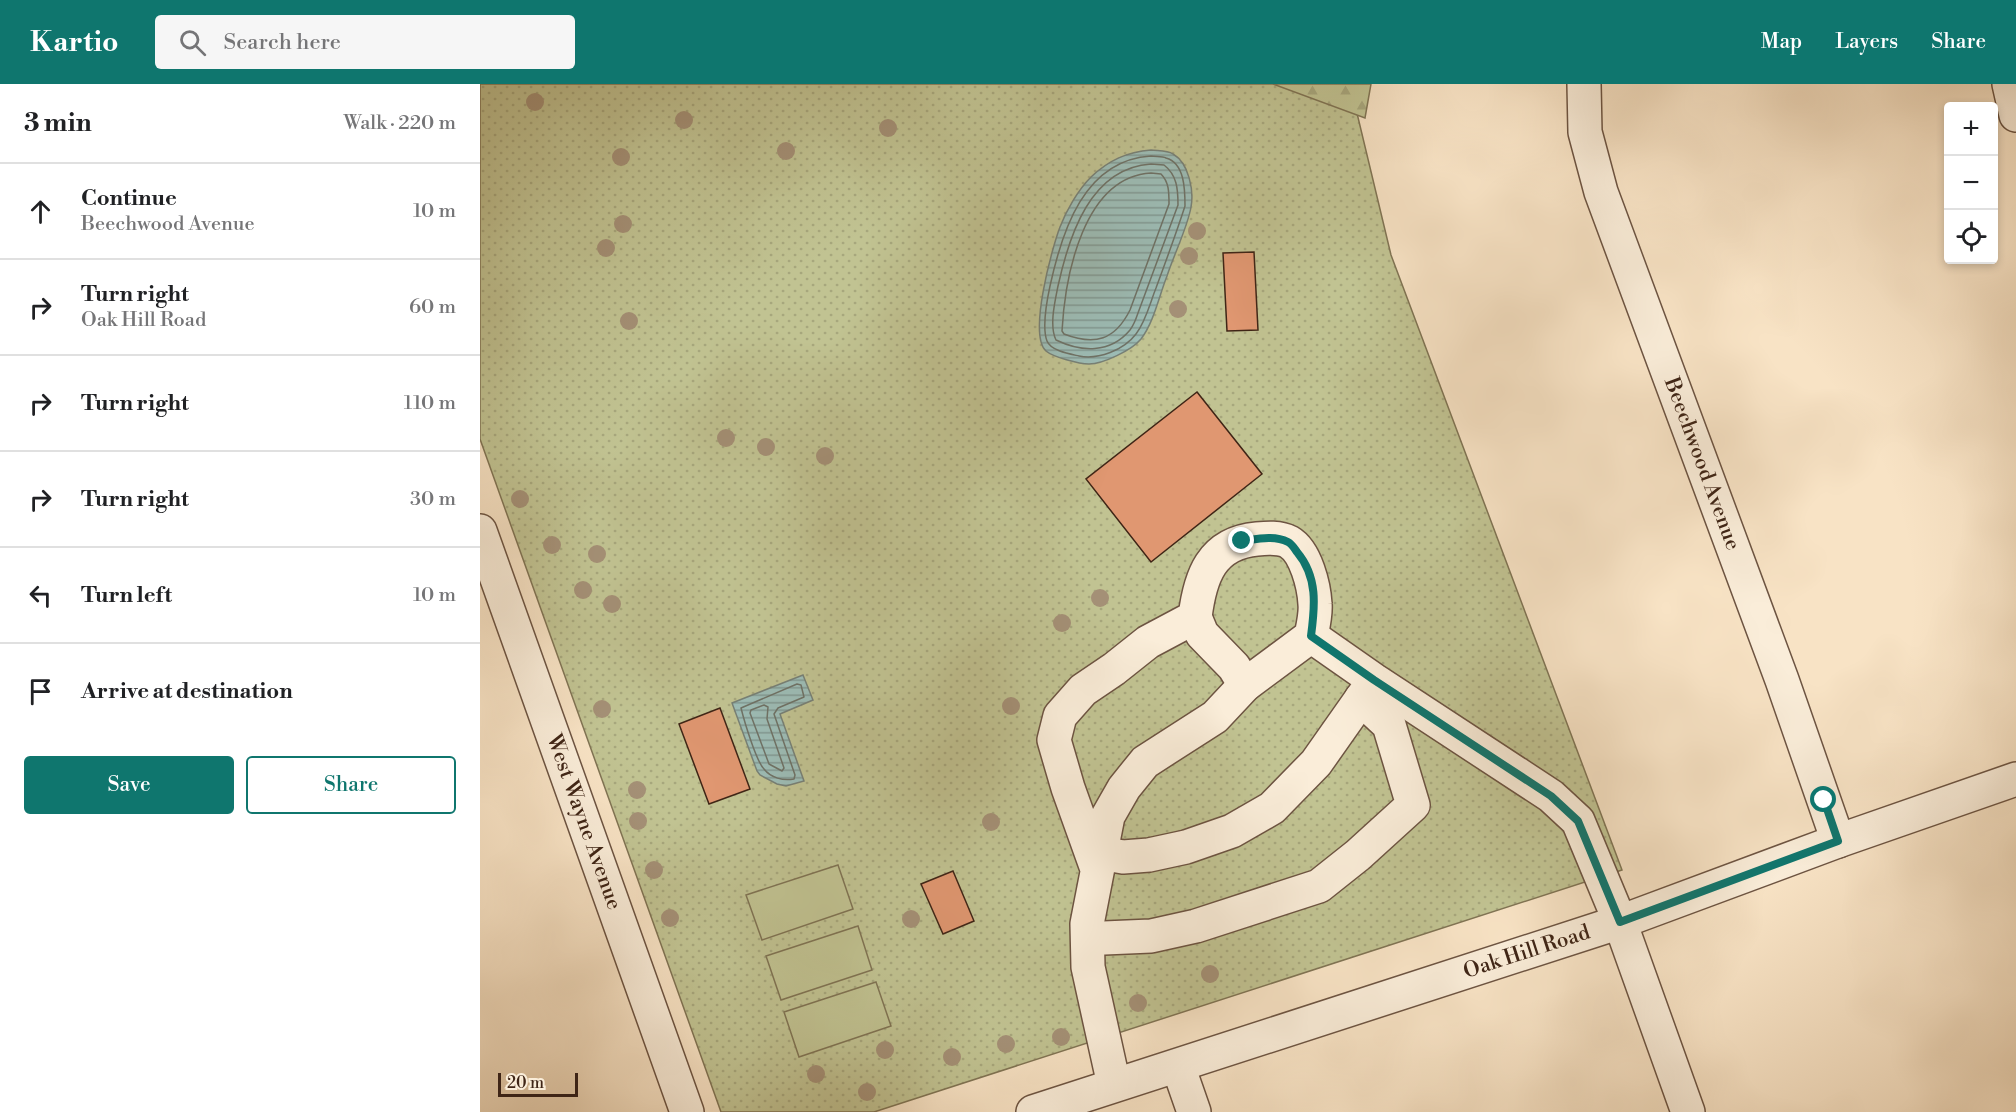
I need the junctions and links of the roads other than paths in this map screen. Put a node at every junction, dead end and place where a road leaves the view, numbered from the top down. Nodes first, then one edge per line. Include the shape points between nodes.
1 (1584, 84) edge
2 (2009, 84) edge
3 (2016, 115) edge
4 (480, 531) edge
5 (1195, 617) junction
6 (1311, 636) junction
7 (1245, 685) junction
8 (1367, 689) junction
9 (2016, 779) edge
10 (1838, 841) junction
11 (1099, 861) junction
12 (1620, 922) junction
13 (1104, 938) dead end
14 (1178, 1066) junction
15 (1114, 1085) junction
16 (687, 1112) edge
17 (1033, 1112) edge
18 (1194, 1112) edge
19 (1688, 1112) edge

1 - 10 street, Beechwood Avenue via 1585,132 1601,192
2 - 3 street
4 - 16 street, West Wayne Avenue
5 - 6 street via 1202,580 1210,564 1226,548 1242,541 1273,538 1290,542 1312,578 1316,606
5 - 7 street via 1206,640 1234,667
5 - 11 street via 1148,642 1083,690 1060,716 1054,740 1068,788
6 - 7 street
6 - 8 street
7 - 11 street via 1215,717 1145,762 1108,816
8 - 11 street via 1316,763 1272,808 1232,831 1186,847
8 - 12 street via 1551,796 1578,821
8 - 13 street via 1389,725 1413,805 1319,886 1196,926 1151,936
9 - 10 street, Oak Hill Road
10 - 12 street, Oak Hill Road
11 - 15 street via 1087,924 1088,968
12 - 14 street, Oak Hill Road
12 - 19 street
14 - 15 street, Oak Hill Road
14 - 18 street
15 - 17 street, Oak Hill Road

